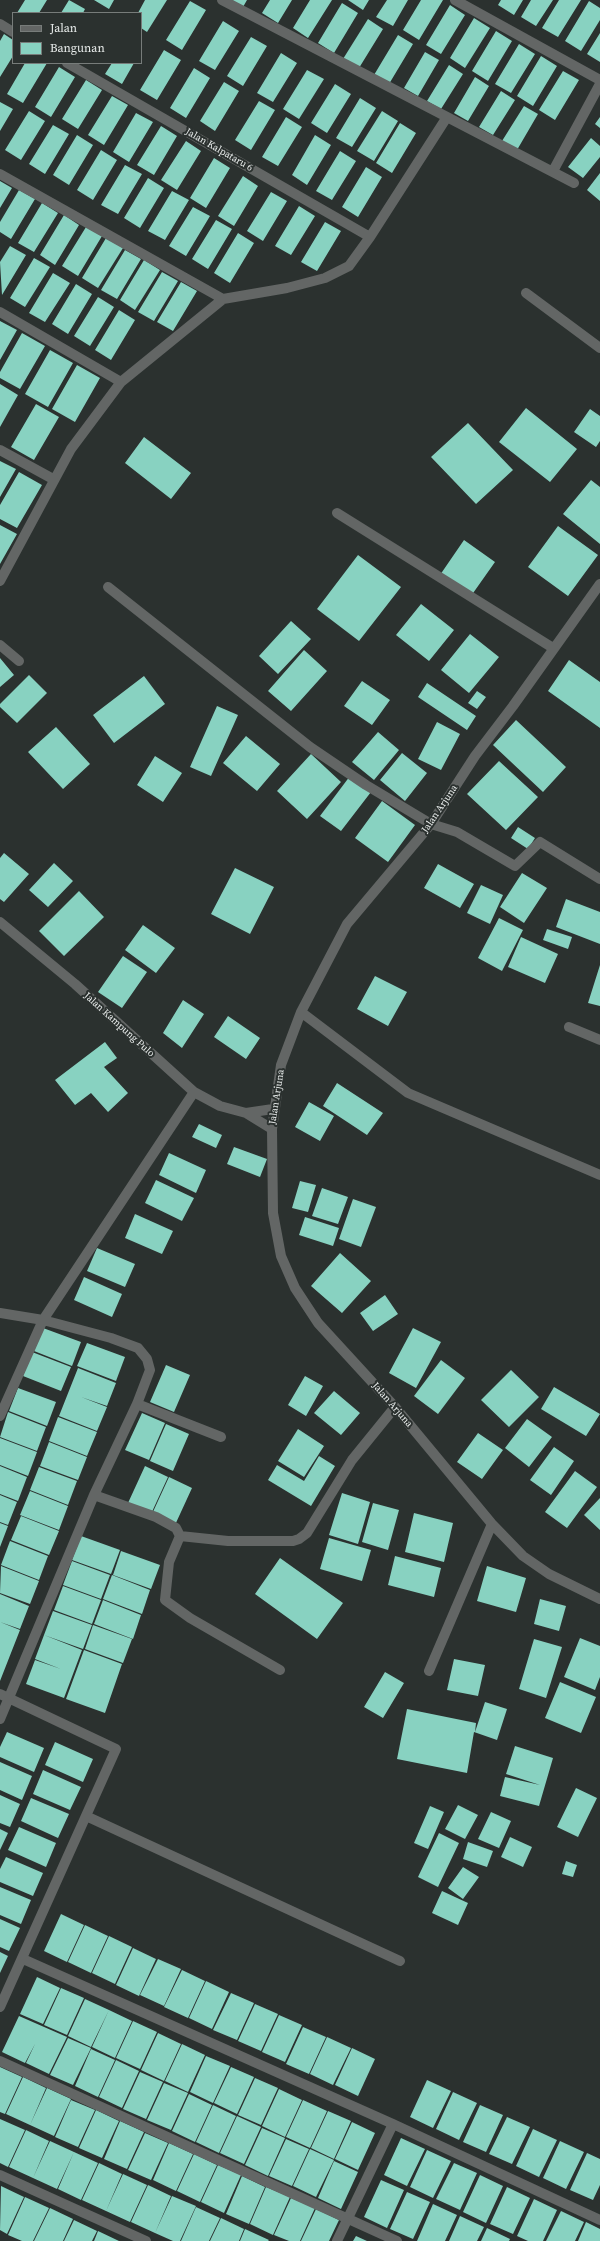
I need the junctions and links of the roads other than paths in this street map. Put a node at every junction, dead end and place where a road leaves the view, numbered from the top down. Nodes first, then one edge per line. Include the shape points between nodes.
1 (222, 0) edge
2 (456, 0) edge
3 (0, 24) edge
4 (12, 31) edge
5 (69, 64) edge
6 (600, 80) edge
7 (600, 84) edge
8 (447, 117) junction
9 (553, 171) junction
10 (0, 174) edge
11 (574, 183) dead end
12 (370, 237) junction
13 (526, 293) dead end
14 (223, 299) junction
15 (0, 312) edge
16 (600, 348) edge
17 (121, 382) junction
18 (0, 450) edge
19 (53, 480) junction
20 (337, 513) dead end
21 (0, 580) edge
22 (600, 584) edge
23 (108, 587) dead end
24 (0, 644) edge
25 (553, 648) junction
26 (19, 661) dead end
27 (431, 824) junction
28 (600, 879) edge
29 (0, 922) edge
30 (301, 1012) junction
31 (569, 1027) dead end
32 (600, 1040) edge
33 (194, 1092) junction
34 (273, 1109) junction
35 (246, 1113) junction
36 (272, 1129) junction
37 (600, 1176) edge
38 (0, 1313) edge
39 (43, 1320) junction
40 (137, 1404) junction
41 (395, 1407) junction
42 (0, 1416) edge
43 (221, 1437) dead end
44 (94, 1495) junction
45 (492, 1524) junction
46 (180, 1536) junction
47 (600, 1599) edge
48 (280, 1670) dead end
49 (429, 1671) dead end
50 (5, 1696) edge
51 (0, 1719) edge
52 (86, 1816) junction
53 (23, 1959) junction
54 (400, 1961) dead end
55 (0, 2008) edge
56 (0, 2061) edge
57 (393, 2124) junction
58 (0, 2175) edge
59 (347, 2218) junction
60 (600, 2220) edge
61 (146, 2241) edge
62 (337, 2241) edge
63 (397, 2241) edge

1 - 8 street
2 - 6 street
3 - 4 street
5 - 12 street, Jalan Kalpataru 6
7 - 9 street
8 - 9 street
8 - 12 street
9 - 11 street
10 - 14 street
12 - 14 street via 349,266 325,278 287,288
13 - 16 street
14 - 17 street
15 - 17 street
17 - 19 street via 71,448
18 - 19 street
19 - 21 street
20 - 25 street
22 - 25 street, Jalan Arjuna
23 - 27 street via 310,746 366,785
24 - 26 street
25 - 27 street, Jalan Arjuna via 475,756
27 - 28 street via 457,832 515,866 540,842
27 - 30 street, Jalan Arjuna via 347,924
29 - 33 street, Jalan Kampung Pulo via 75,984
30 - 34 street, Jalan Arjuna via 282,1065
30 - 37 street via 408,1093
31 - 32 street
33 - 35 street, Jalan Kampung Pulo via 220,1106
33 - 39 street
34 - 35 street, Jalan Kampung Pulo
34 - 36 street, Jalan Arjuna
35 - 36 street, Jalan Kampung Pulo
36 - 41 street, Jalan Arjuna via 273,1213 281,1256 295,1288 318,1323
38 - 39 street
39 - 40 street via 138,1348 147,1359 150,1370
39 - 42 street
40 - 43 street
40 - 44 street
41 - 45 street, Jalan Arjuna
41 - 46 street via 352,1460 307,1533 299,1539 228,1541
44 - 46 street via 156,1517 176,1528
44 - 50 street
45 - 47 street, Jalan Arjuna via 523,1556 549,1574
45 - 49 street
46 - 48 street via 169,1562 165,1600
50 - 51 street
50 - 52 street via 116,1749
52 - 53 street
52 - 54 street
53 - 55 street
53 - 57 street
56 - 59 street
57 - 59 street
57 - 60 street
58 - 61 street
59 - 62 street
59 - 63 street

